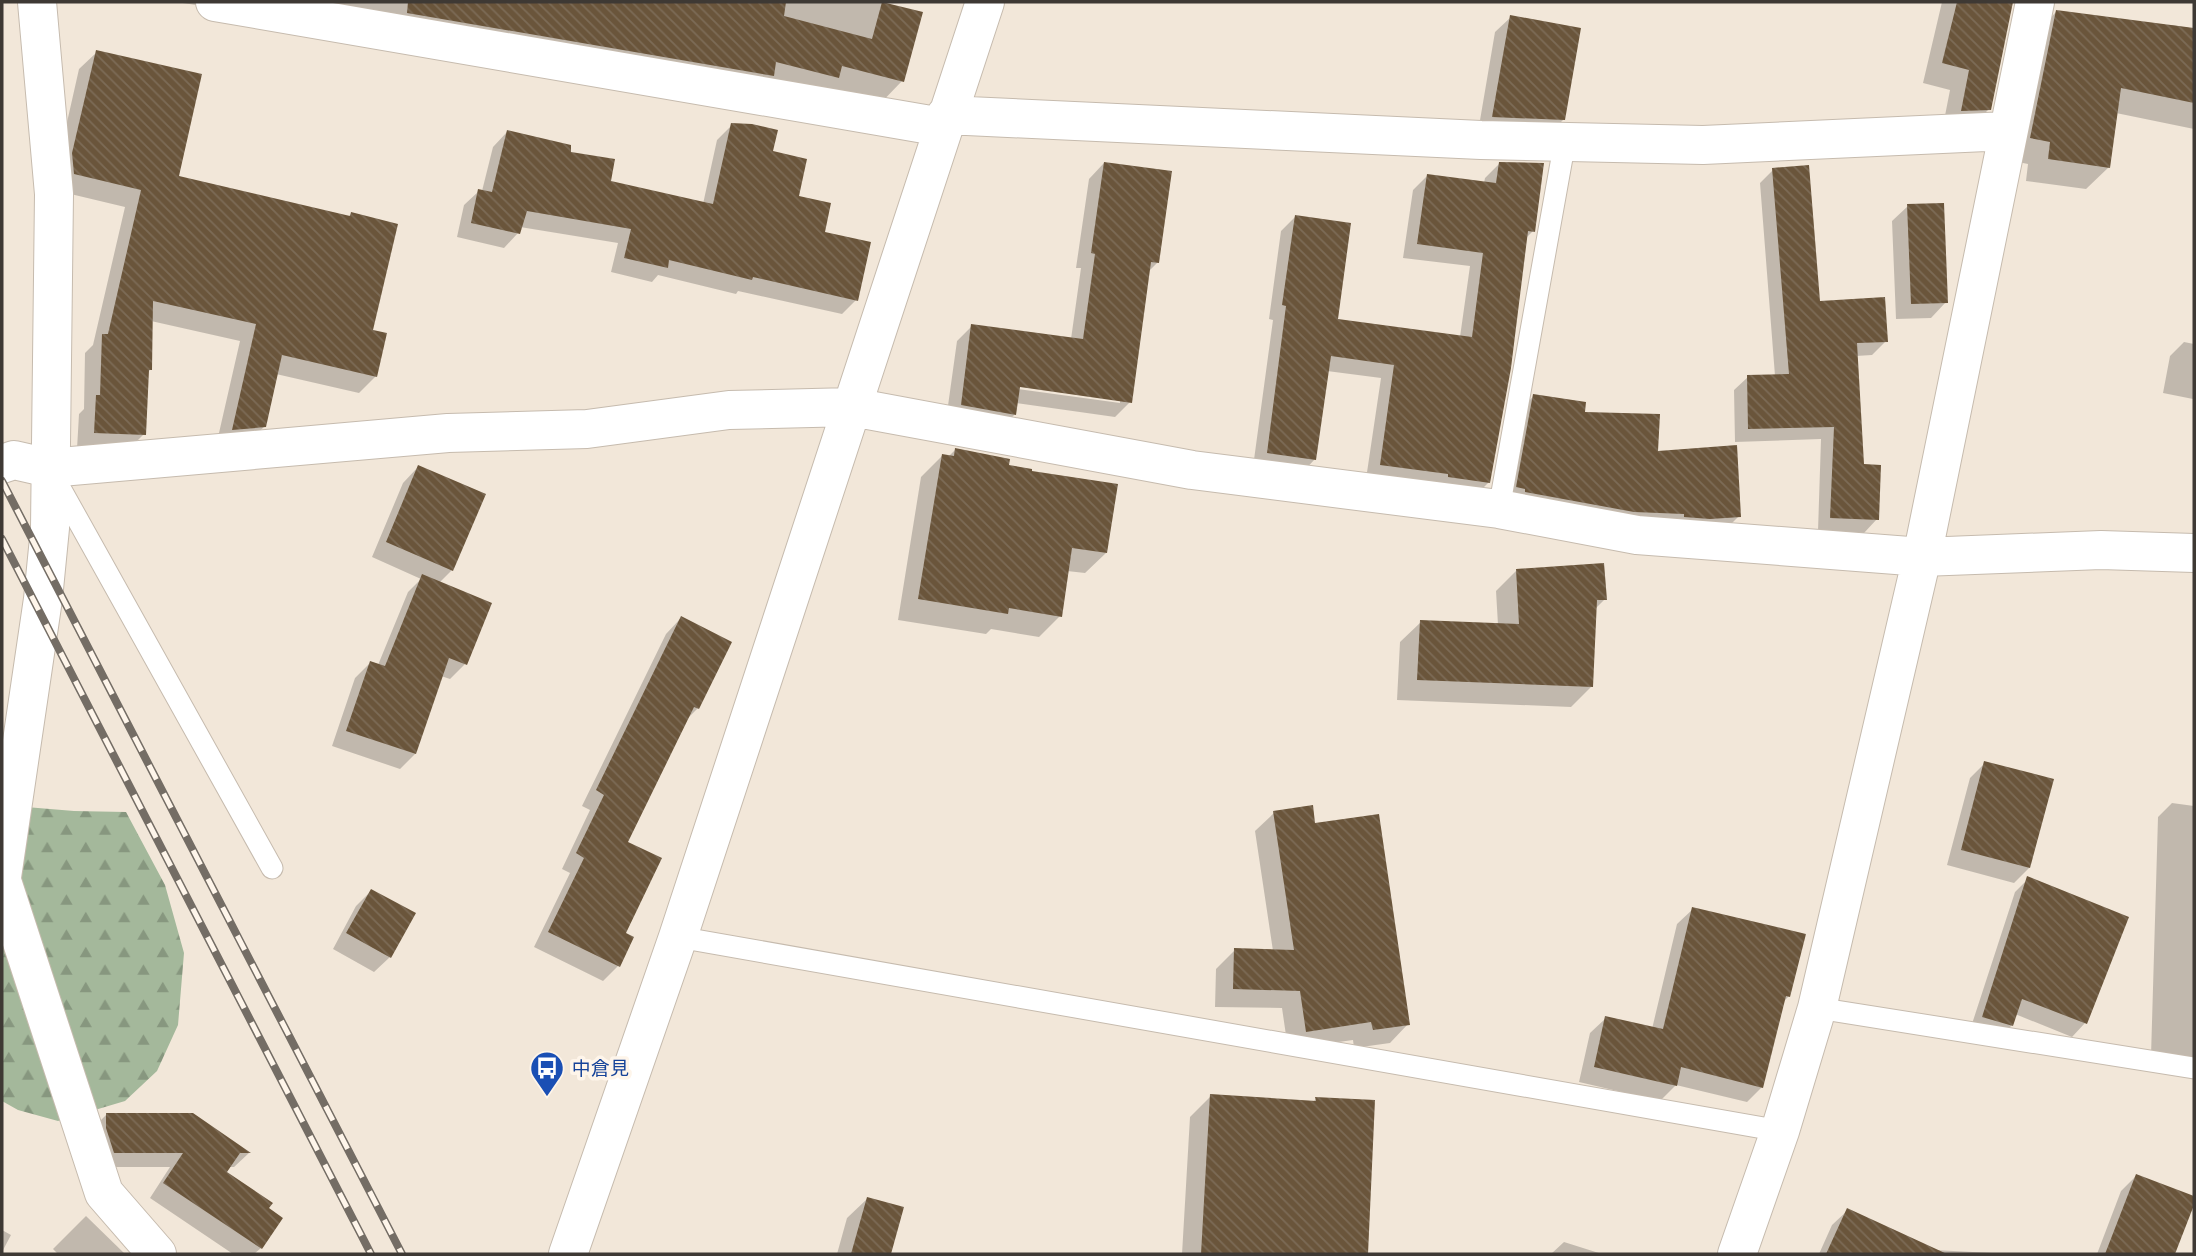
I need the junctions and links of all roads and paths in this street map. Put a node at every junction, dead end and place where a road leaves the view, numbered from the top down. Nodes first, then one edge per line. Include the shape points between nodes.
1 (37, 2) edge
2 (215, 2) edge
3 (985, 2) edge
4 (2035, 2) edge
5 (944, 121) junction
6 (2008, 131) junction
7 (1565, 141) junction
8 (852, 407) junction
9 (2, 464) edge
10 (49, 468) junction
11 (1499, 509) junction
12 (2194, 553) edge
13 (1922, 557) junction
14 (272, 868) dead end
15 (2, 879) edge
16 (678, 937) junction
17 (1817, 1008) junction
18 (2194, 1068) edge
19 (1780, 1131) junction
20 (157, 1254) edge
21 (568, 1254) edge
22 (1737, 1254) edge

1 - 10 street via 54,194
2 - 5 street
3 - 5 street
4 - 6 street
5 - 7 street
5 - 8 street
6 - 7 street via 1703,145
6 - 13 street
7 - 11 lane
8 - 10 street via 729,410 587,429 448,433
8 - 11 street via 1192,470
8 - 16 street
9 - 10 street via 14,460
10 - 14 lane
10 - 15 street via 50,528 43,599
11 - 13 street via 1637,535
12 - 13 street via 2101,550
13 - 17 street
15 - 20 street via 104,1193
16 - 19 lane
16 - 21 street
17 - 18 lane
17 - 19 street
19 - 22 street

